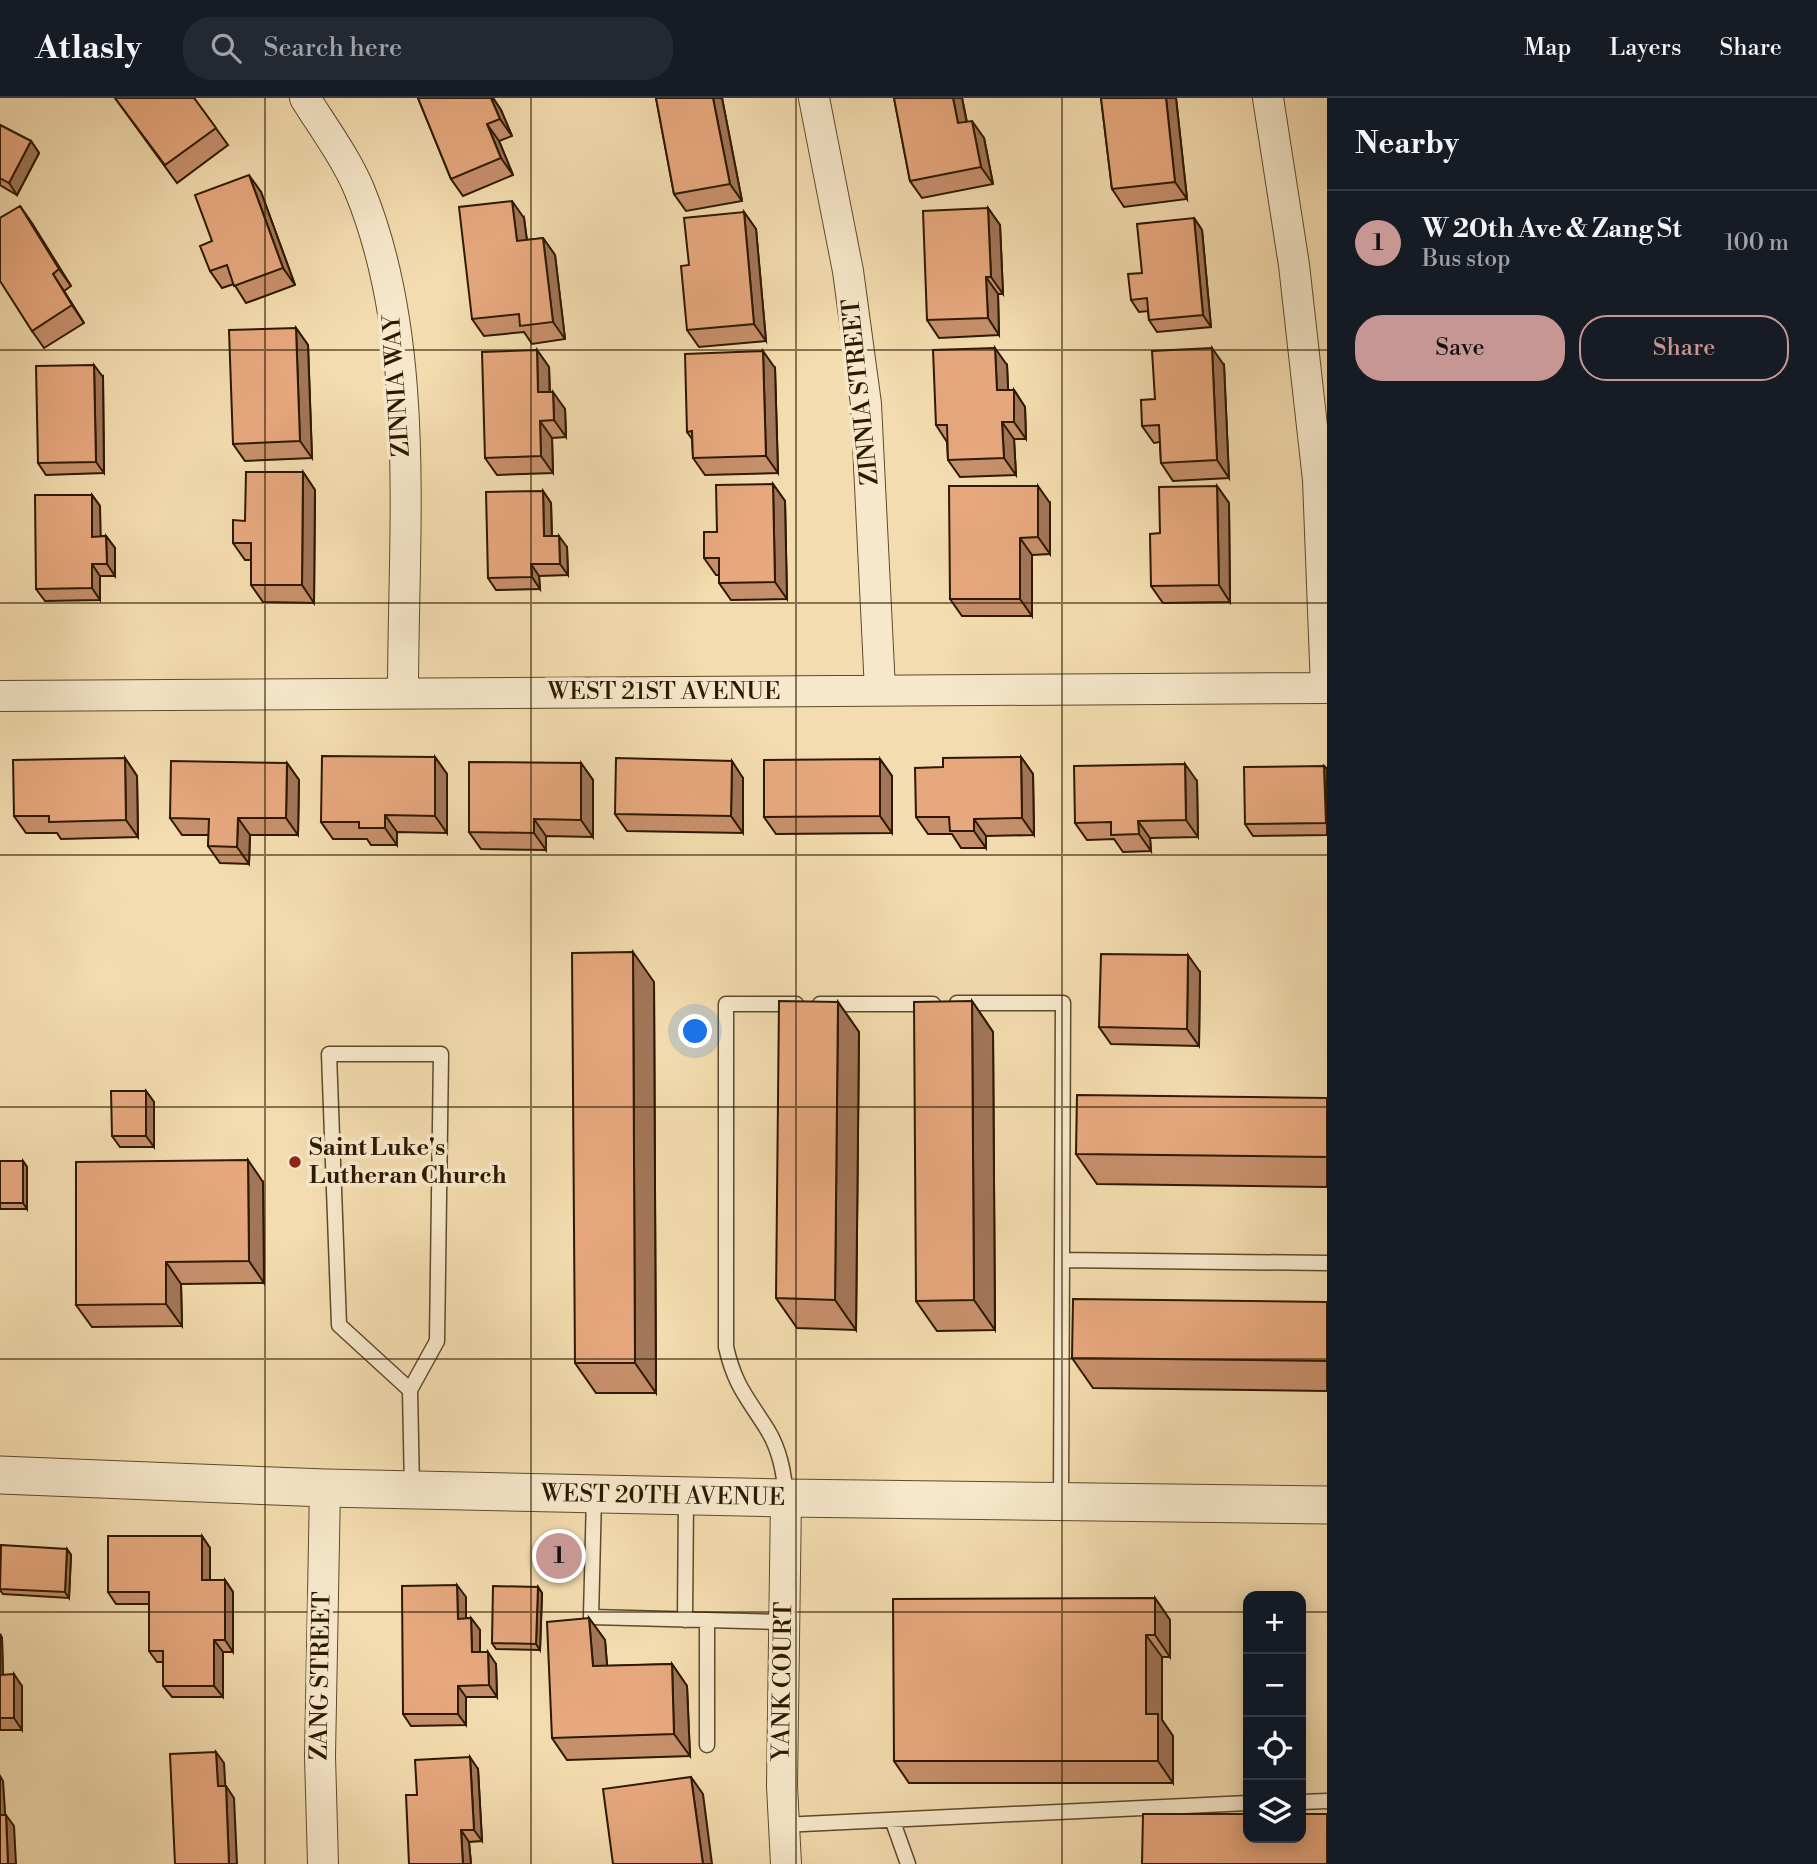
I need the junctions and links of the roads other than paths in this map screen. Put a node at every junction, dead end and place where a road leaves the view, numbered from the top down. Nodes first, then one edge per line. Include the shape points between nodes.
1 (305, 98) edge
2 (814, 98) edge
3 (1268, 98) edge
4 (1326, 688) edge
5 (880, 690) junction
6 (403, 693) junction
7 (0, 696) edge
8 (1062, 1260) junction
9 (1327, 1263) edge
10 (410, 1390) junction
11 (0, 1475) edge
12 (325, 1488) junction
13 (412, 1490) junction
14 (594, 1494) junction
15 (685, 1496) junction
16 (786, 1498) junction
17 (1061, 1502) junction
18 (1327, 1505) edge
19 (685, 1620) junction
20 (707, 1620) junction
21 (784, 1622) junction
22 (707, 1745) dead end
23 (1327, 1801) edge
24 (1306, 1802) edge
25 (1243, 1803) edge
26 (893, 1822) junction
27 (782, 1825) junction
28 (323, 1864) edge
29 (786, 1864) edge
30 (908, 1864) edge

1 - 6 street, ZINNIA WAY via 359,187 380,250 395,322 404,432
2 - 5 street, ZINNIA STREET via 848,271 866,404
3 - 4 street via 1294,265 1318,480
4 - 5 street, WEST 21ST AVENUE
5 - 6 street, WEST 21ST AVENUE
6 - 7 street, WEST 21ST AVENUE
8 - 9 lane
8 - 16 lane via 1063,1003 726,1004 726,1347 732,1376 778,1452
8 - 17 lane
10 - 10 lane via 437,1341 441,1054 329,1054 339,1325
10 - 13 lane
11 - 12 street, WEST 20TH AVENUE
12 - 13 street, WEST 20TH AVENUE
12 - 28 street, ZANG STREET via 320,1756
13 - 14 street, WEST 20TH AVENUE
14 - 15 street, WEST 20TH AVENUE
14 - 19 lane via 591,1617
15 - 16 street, WEST 20TH AVENUE
15 - 19 lane
16 - 17 street, WEST 20TH AVENUE
16 - 21 street, YANK COURT
17 - 18 street, WEST 20TH AVENUE
19 - 20 lane
20 - 21 lane
20 - 22 lane
21 - 27 street, YANK COURT
23 - 24 lane
25 - 26 lane
26 - 27 lane
26 - 30 lane
27 - 29 street, YANK COURT

